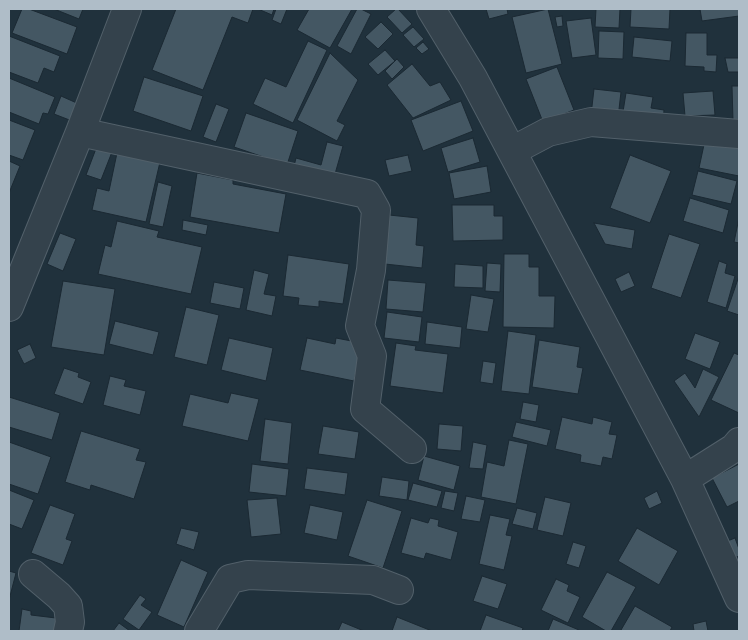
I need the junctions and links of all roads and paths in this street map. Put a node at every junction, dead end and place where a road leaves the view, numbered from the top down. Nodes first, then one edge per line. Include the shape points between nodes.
1 (127, 9) edge
2 (431, 9) edge
3 (80, 132) junction
4 (739, 134) edge
5 (512, 151) junction
6 (9, 307) edge
7 (739, 442) edge
8 (412, 449) dead end
9 (685, 479) junction
10 (33, 574) dead end
11 (399, 590) dead end
12 (739, 598) edge
13 (68, 631) edge
14 (199, 631) edge

1 - 3 street
2 - 5 street
3 - 6 street
3 - 8 street via 367,194 376,210 360,326 372,356 365,409
4 - 5 street via 591,122 548,132
5 - 9 street
7 - 9 street
9 - 12 street
10 - 13 street via 68,606
11 - 14 street via 373,580 248,575 230,579

